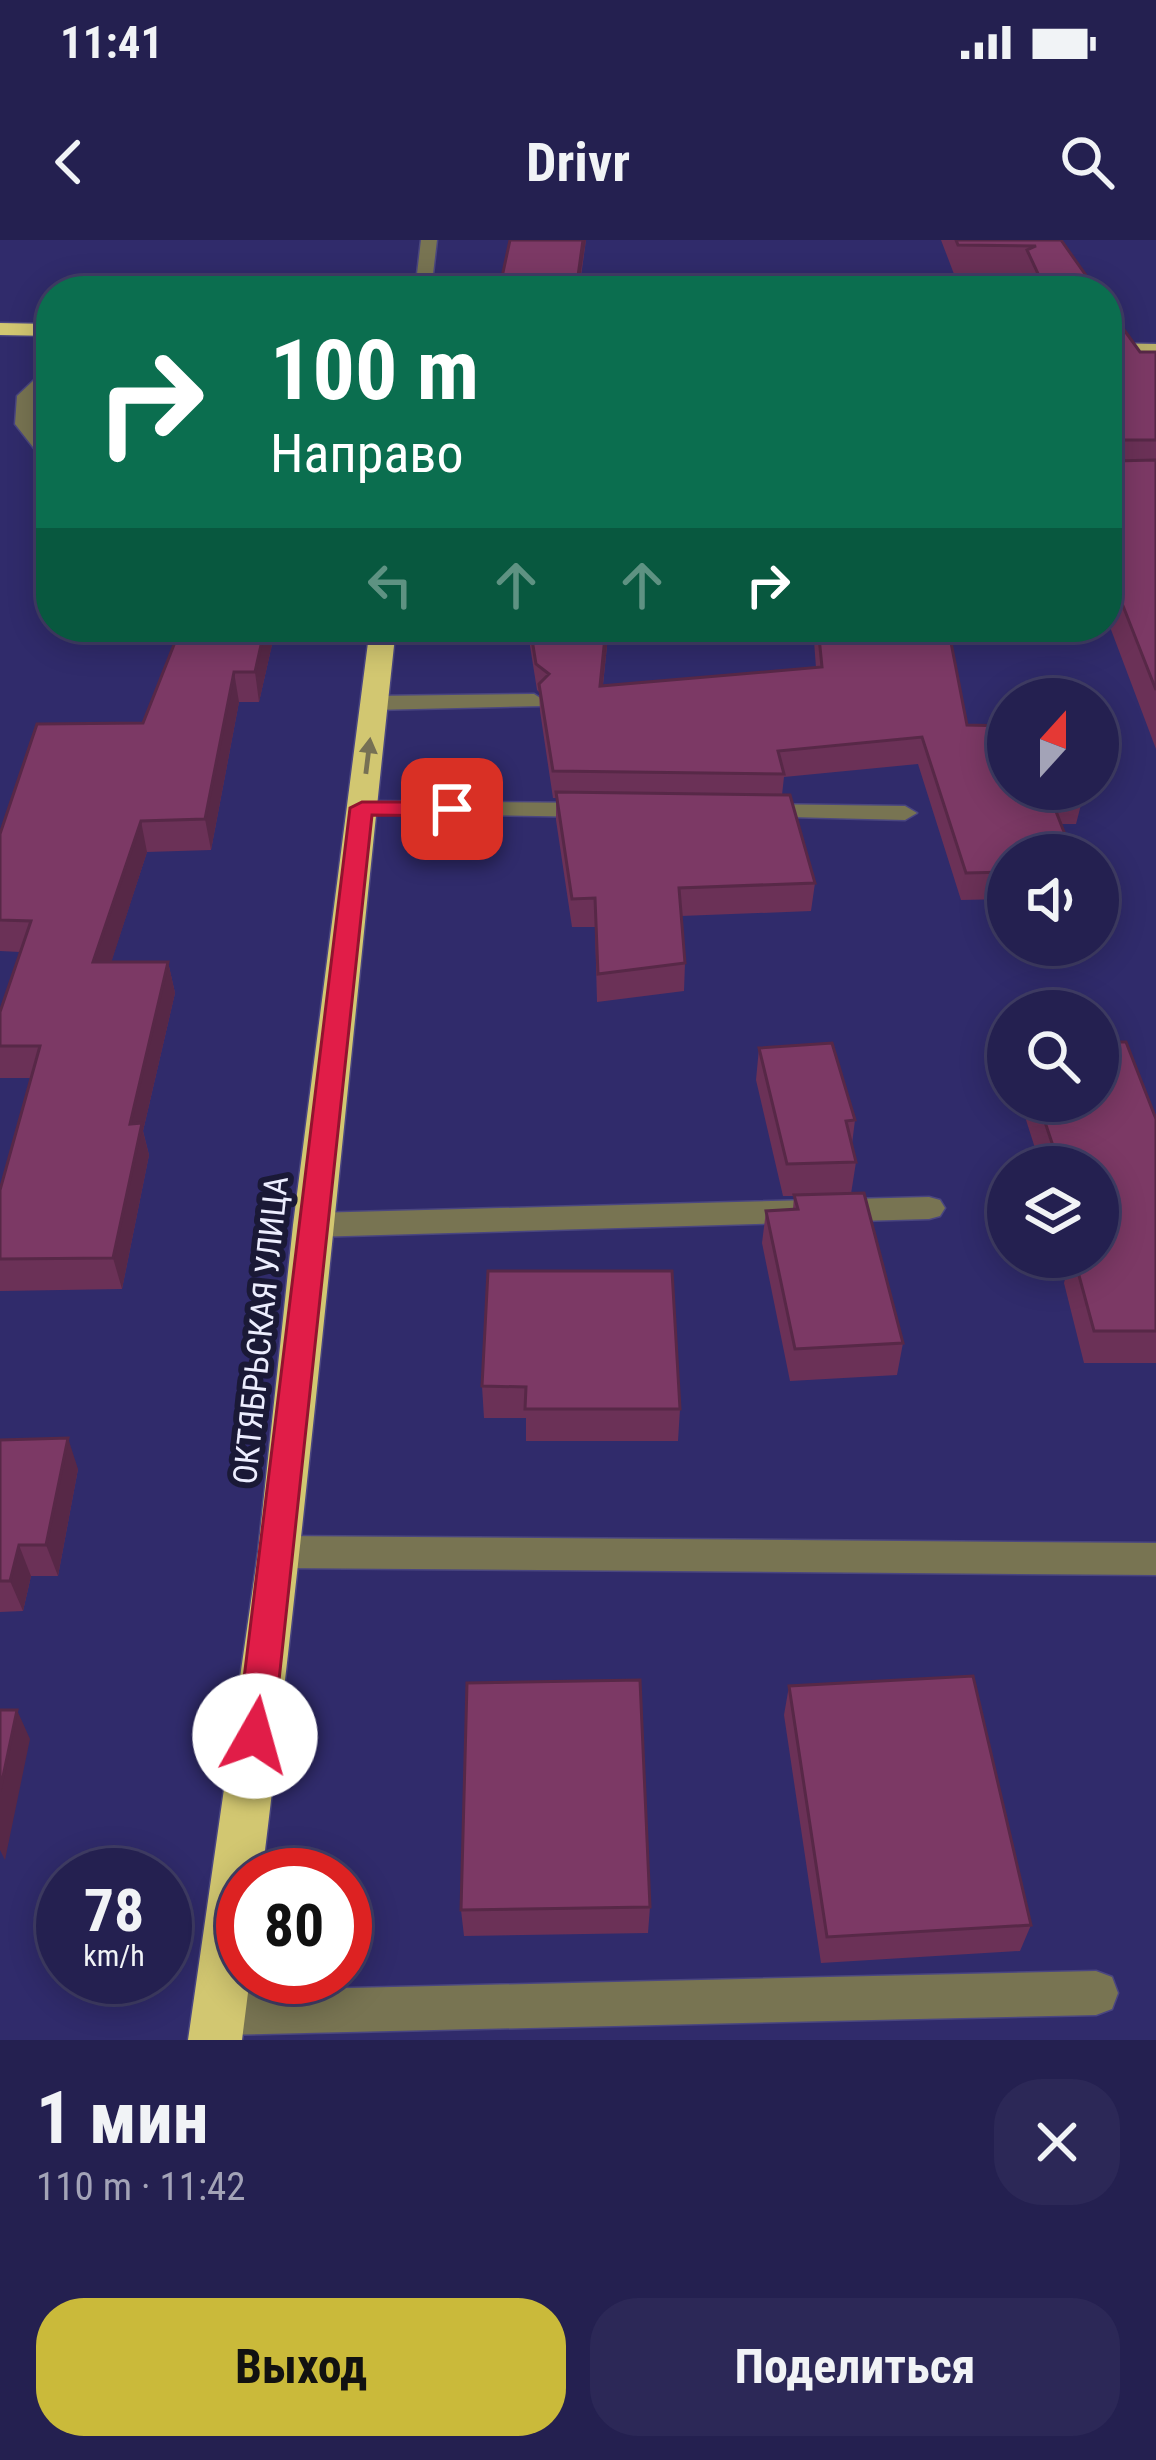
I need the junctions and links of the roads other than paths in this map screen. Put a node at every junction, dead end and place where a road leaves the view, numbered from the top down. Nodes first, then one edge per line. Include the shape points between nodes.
1 (429, 240) edge
2 (425, 276) edge
3 (0, 329) edge
4 (36, 330) edge
5 (1122, 348) edge
6 (1156, 349) edge
7 (36, 385) edge
8 (36, 438) edge
9 (381, 642) edge
10 (534, 701) edge
11 (374, 703) junction
12 (362, 808) junction
13 (621, 810) edge
14 (740, 811) edge
15 (905, 813) dead end
16 (929, 1208) dead end
17 (312, 1225) junction
18 (280, 1552) junction
19 (1156, 1559) edge
20 (1096, 1993) dead end
21 (217, 2026) edge

1 - 2 street
3 - 4 highway
5 - 6 main road
7 - 8 street via 26,396 24,424
9 - 11 highway, ОКТЯБРЬСКАЯ УЛИЦА
10 - 11 street
12 -> 11 highway, ОКТЯБРЬСКАЯ УЛИЦА
12 - 13 street
12 - 17 highway, ОКТЯБРЬСКАЯ УЛИЦА
14 - 15 street
16 - 17 street
17 - 18 highway, ОКТЯБРЬСКАЯ УЛИЦА
18 - 19 street
18 - 21 highway, ОКТЯБРЬСКАЯ УЛИЦА
20 - 21 street

